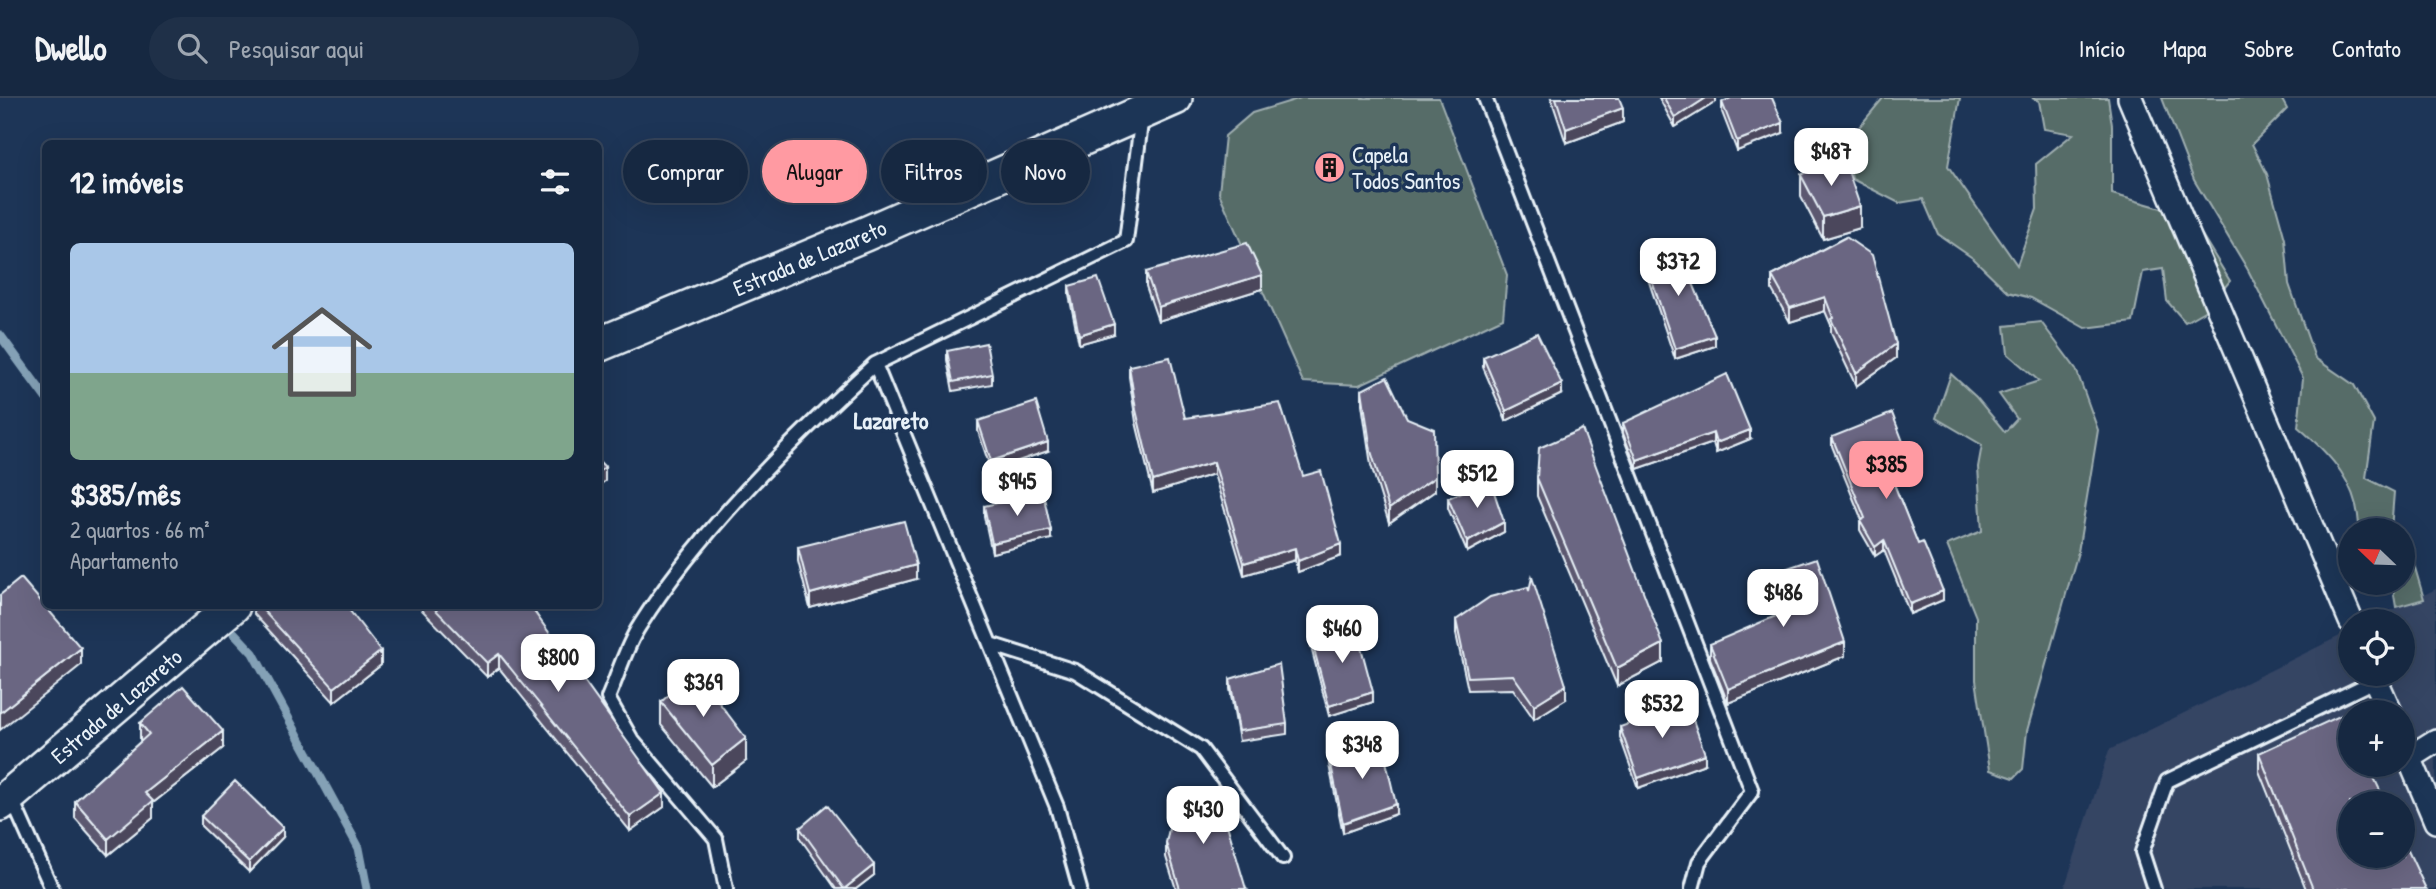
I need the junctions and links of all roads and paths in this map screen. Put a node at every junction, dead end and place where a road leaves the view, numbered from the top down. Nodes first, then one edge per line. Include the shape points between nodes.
1 (1175, 98) edge
2 (1485, 98) edge
3 (2130, 98) edge
4 (1143, 111) junction
5 (602, 343) edge
6 (875, 365) junction
7 (229, 609) edge
8 (2346, 609) edge
9 (990, 644) junction
10 (2357, 686) edge
11 (2436, 741) edge
12 (2415, 747) edge
13 (2415, 771) edge
14 (5, 800) edge
15 (2436, 821) edge
16 (1283, 858) dead end
17 (52, 889) edge
18 (726, 889) edge
19 (1080, 889) edge
20 (1692, 889) edge
21 (2154, 889) edge

1 - 4 street, Estrada de Lazareto
2 - 20 lane via 1752,791 1699,862
3 - 8 street
4 - 5 street, Estrada de Lazareto
4 - 6 lane via 1126,241
6 - 9 lane
6 - 18 lane via 789,443 686,562 638,627 608,698 632,740 716,839
7 - 14 street, Estrada de Lazareto
9 - 16 lane via 1075,671 1202,749
9 - 19 lane via 1057,807
10 - 21 lane via 2167,781 2143,852
11 - 12 street
13 - 15 street
14 - 17 lane

